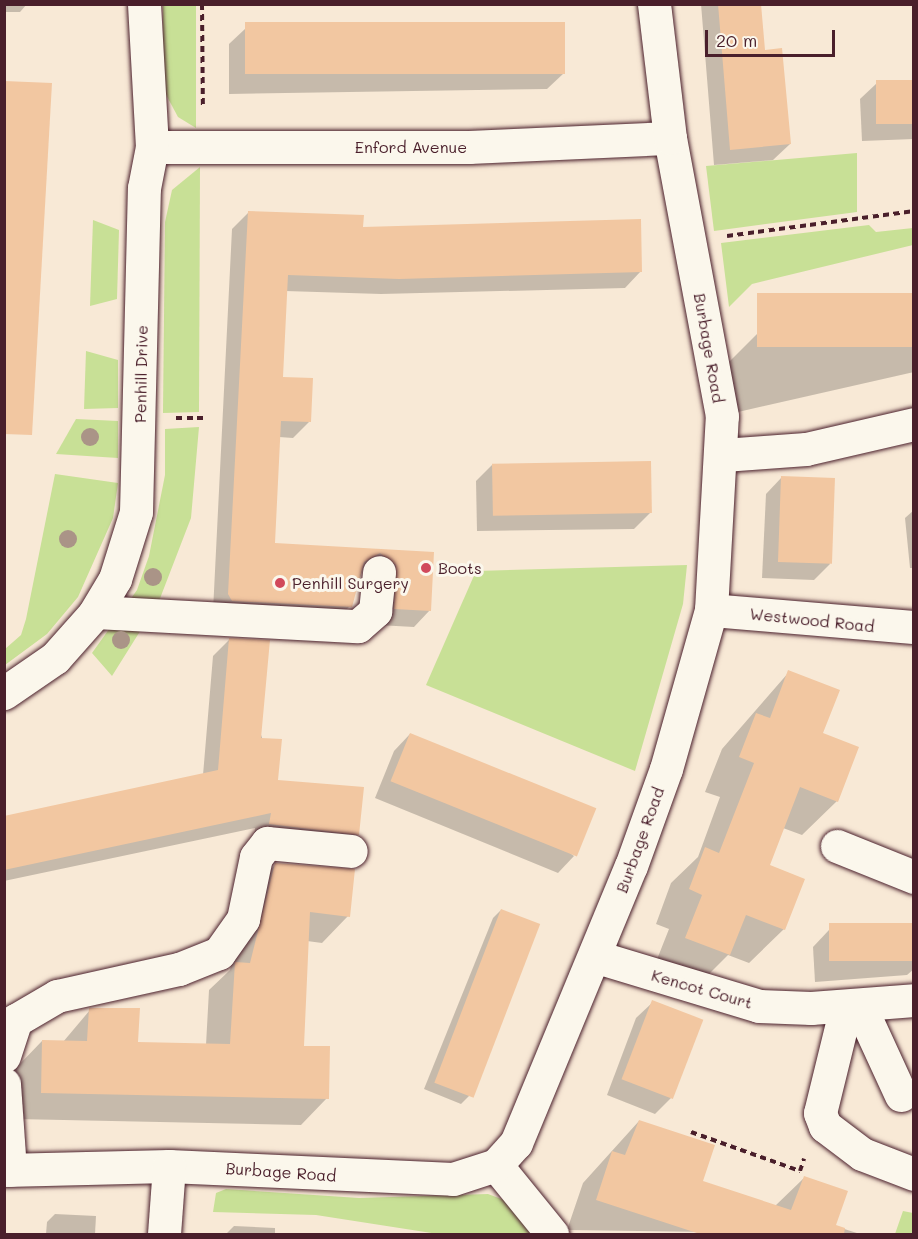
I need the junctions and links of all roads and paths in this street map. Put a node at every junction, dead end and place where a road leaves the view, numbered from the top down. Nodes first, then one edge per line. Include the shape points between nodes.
1 (144, 4) edge
2 (202, 4) edge
3 (654, 4) edge
4 (670, 138) junction
5 (207, 146) junction
6 (152, 147) junction
7 (912, 213) edge
8 (690, 240) junction
9 (914, 424) edge
10 (723, 455) junction
11 (379, 572) dead end
12 (711, 610) junction
13 (96, 612) junction
14 (914, 627) edge
15 (4, 693) edge
16 (837, 846) dead end
17 (351, 851) dead end
18 (914, 877) edge
19 (597, 957) junction
20 (914, 1000) edge
21 (853, 1006) junction
22 (5, 1046) edge
23 (4, 1084) edge
24 (901, 1095) dead end
25 (820, 1113) junction
26 (691, 1132) dead end
27 (496, 1165) junction
28 (168, 1166) junction
29 (7, 1170) edge
30 (914, 1174) edge
31 (164, 1234) edge
32 (552, 1234) edge

1 - 6 street, Penhill Drive
2 - 5 path
3 - 4 street, Burbage Road
4 - 5 street, Enford Avenue via 469,147
4 - 8 street, Burbage Road
5 - 6 street, Enford Avenue
6 - 13 street, Penhill Drive via 144,188 139,486 130,538
7 - 8 path
8 - 10 street, Burbage Road via 722,416
9 - 10 street via 806,449
10 - 12 street, Burbage Road
11 - 13 street via 375,611 358,626
12 - 14 street, Westwood Road
12 - 19 street, Burbage Road via 666,769
13 - 15 street, Penhill Drive via 55,658
16 - 18 street
17 - 22 street via 267,843 256,857 243,919 219,953 179,969 57,996 16,1020
19 - 21 street, Kencot Court via 759,1006
19 - 27 street, Burbage Road via 530,1117
20 - 21 street, Kencot Court
21 - 24 street
21 - 25 street
23 - 29 street
25 - 26 path via 800,1171
25 - 30 street via 841,1143
27 - 28 street, Burbage Road via 453,1179
27 - 32 street
28 - 29 street, Burbage Road
28 - 31 street

